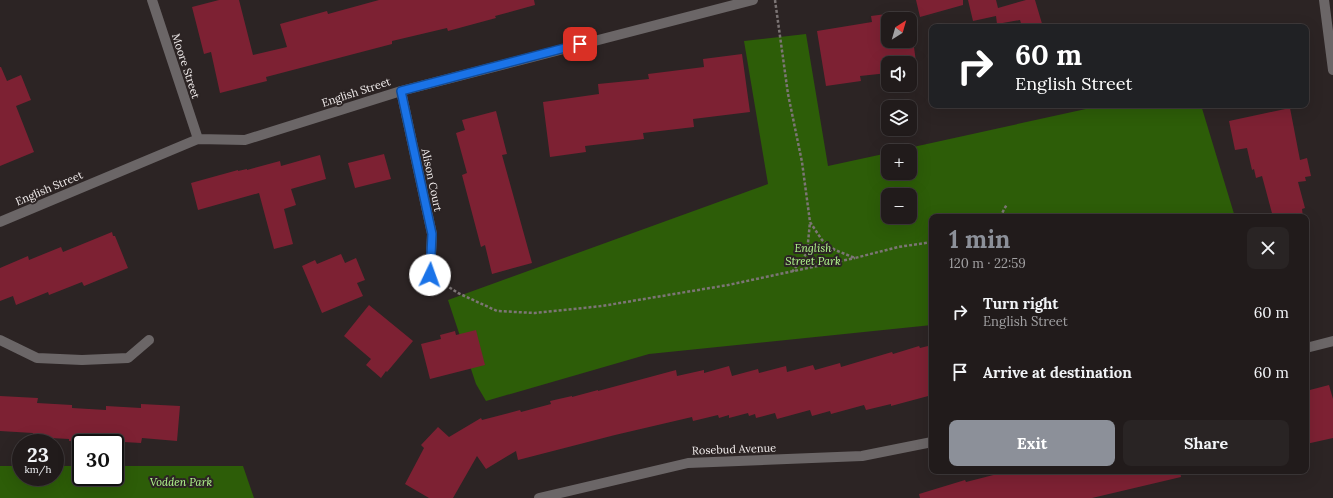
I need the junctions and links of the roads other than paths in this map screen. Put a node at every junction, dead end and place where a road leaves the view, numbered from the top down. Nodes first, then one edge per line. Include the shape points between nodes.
1 (152, 0) edge
2 (753, 0) edge
3 (1324, 0) edge
4 (1333, 70) edge
5 (401, 91) junction
6 (198, 139) junction
7 (0, 222) edge
8 (430, 275) road end
9 (0, 340) edge
10 (149, 340) dead end
11 (1333, 341) edge
12 (1309, 347) edge
13 (929, 443) edge
14 (539, 498) edge

1 - 6 street, Moore Street
2 - 5 street, English Street
3 - 4 street
5 - 6 street, English Street via 245,140
5 - 8 street, Alison Court via 432,234
6 - 7 street, English Street
9 - 10 street via 37,358 82,360 128,358
11 - 12 street
13 - 14 street, Rosebud Avenue via 862,456 688,463

